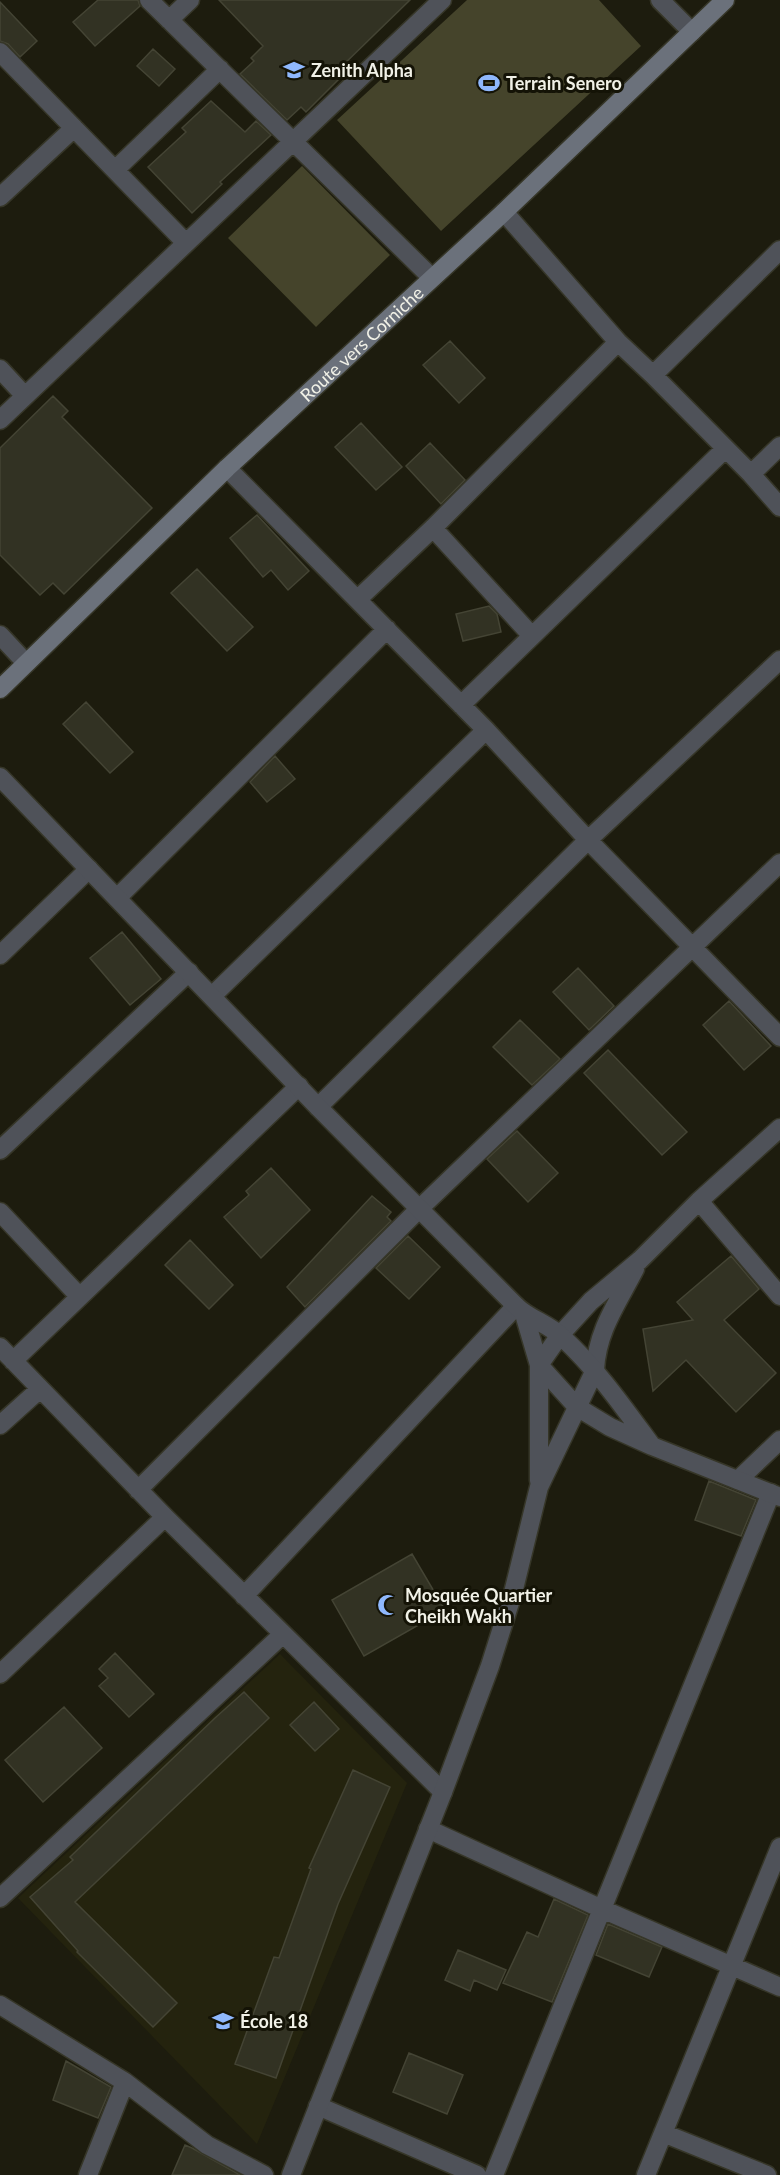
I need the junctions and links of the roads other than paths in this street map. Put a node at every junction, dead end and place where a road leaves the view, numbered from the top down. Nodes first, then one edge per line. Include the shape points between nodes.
1 (149, 0) edge
2 (190, 0) edge
3 (442, 0) edge
4 (660, 0) edge
5 (725, 0) edge
6 (169, 20) junction
7 (692, 32) junction
8 (0, 52) edge
9 (220, 69) junction
10 (74, 128) junction
11 (292, 142) junction
12 (115, 170) junction
13 (0, 197) edge
14 (504, 212) junction
15 (186, 243) junction
16 (780, 250) edge
17 (432, 279) junction
18 (618, 342) junction
19 (0, 369) edge
20 (653, 375) junction
21 (25, 396) junction
22 (0, 420) edge
23 (780, 446) edge
24 (725, 449) junction
25 (227, 468) junction
26 (751, 474) junction
27 (780, 507) edge
28 (433, 528) junction
29 (358, 599) junction
30 (387, 629) junction
31 (0, 635) edge
32 (532, 636) junction
33 (780, 660) edge
34 (26, 663) junction
35 (0, 689) edge
36 (461, 705) junction
37 (486, 730) junction
38 (0, 777) edge
39 (588, 840) junction
40 (780, 862) edge
41 (89, 869) junction
42 (117, 898) junction
43 (692, 947) junction
44 (0, 954) edge
45 (189, 972) junction
46 (212, 996) junction
47 (780, 1037) edge
48 (299, 1086) junction
49 (318, 1107) junction
50 (780, 1128) edge
51 (0, 1150) edge
52 (699, 1201) junction
53 (419, 1209) junction
54 (0, 1212) edge
55 (640, 1260) junction
56 (79, 1296) junction
57 (780, 1296) edge
58 (520, 1310) junction
59 (560, 1335) junction
60 (0, 1347) edge
61 (13, 1361) junction
62 (539, 1365) junction
63 (595, 1370) junction
64 (40, 1389) junction
65 (577, 1407) junction
66 (0, 1425) edge
67 (780, 1440) edge
68 (652, 1446) junction
69 (738, 1480) junction
70 (539, 1487) junction
71 (138, 1490) junction
72 (776, 1495) edge
73 (165, 1517) junction
74 (244, 1596) junction
75 (282, 1635) junction
76 (0, 1674) edge
77 (443, 1792) junction
78 (428, 1829) junction
79 (780, 1848) edge
80 (0, 1899) edge
81 (602, 1909) junction
82 (732, 1965) junction
83 (780, 1987) edge
84 (0, 2005) edge
85 (125, 2082) junction
86 (318, 2106) junction
87 (663, 2133) junction
88 (88, 2175) edge
89 (264, 2175) edge
90 (291, 2175) edge
91 (477, 2175) edge
92 (494, 2175) edge
93 (646, 2175) edge
94 (767, 2175) edge

1 - 6 street
2 - 6 street
3 - 11 street
4 - 7 street
5 - 7 main road, Route vers Corniche
6 - 9 street
7 - 14 main road, Route vers Corniche
8 - 10 street
9 - 11 street
9 - 12 street
10 - 12 street
10 - 13 street
11 - 15 street
11 - 17 street
12 - 15 street
14 - 17 main road, Route vers Corniche
14 - 18 street
15 - 21 street
16 - 20 street
17 - 25 main road, Route vers Corniche
18 - 20 street
18 - 28 street
19 - 21 street
20 - 24 street
21 - 22 street
23 - 26 street
24 - 26 street
24 - 32 street
25 - 29 street
25 - 34 main road, Route vers Corniche
26 - 27 street
28 - 29 street
28 - 32 street
29 - 30 street
30 - 36 street
30 - 42 street
31 - 34 street
32 - 36 street
33 - 39 street
34 - 35 main road, Route vers Corniche
36 - 37 street
37 - 39 street
37 - 46 street
38 - 41 street
39 - 43 street
39 - 49 street
40 - 43 street
41 - 42 street
41 - 44 street
42 - 45 street
43 - 47 street
43 - 53 street
45 - 46 street
45 - 51 street
46 - 48 street
48 - 49 street
48 - 56 street
49 - 53 street
50 - 52 street
52 - 55 street
52 - 57 street
53 - 58 street
53 - 71 street
54 - 56 street
55 - 59 street
55 - 63 street via 602,1332
56 - 61 street
58 - 59 street
58 - 62 street
58 - 74 street
59 - 62 street
59 - 63 street
60 - 61 street
61 - 64 street
62 - 65 street
62 - 70 street
63 - 65 street
63 - 68 street
64 - 66 street
64 - 71 street
65 - 68 street
65 - 70 street
67 - 69 street
68 - 69 street
69 - 72 street
70 - 77 street via 504,1626
71 - 73 street
72 - 81 street
73 - 74 street
73 - 76 street
74 - 75 street
75 - 77 street
75 - 80 street
77 - 78 street
78 - 81 street
78 - 86 street
79 - 82 street
81 - 82 street
81 - 92 street
82 - 83 street
82 - 87 street
84 - 85 street
85 - 88 street
85 - 89 street via 207,2145
86 - 90 street
86 - 91 street
87 - 93 street
87 - 94 street

